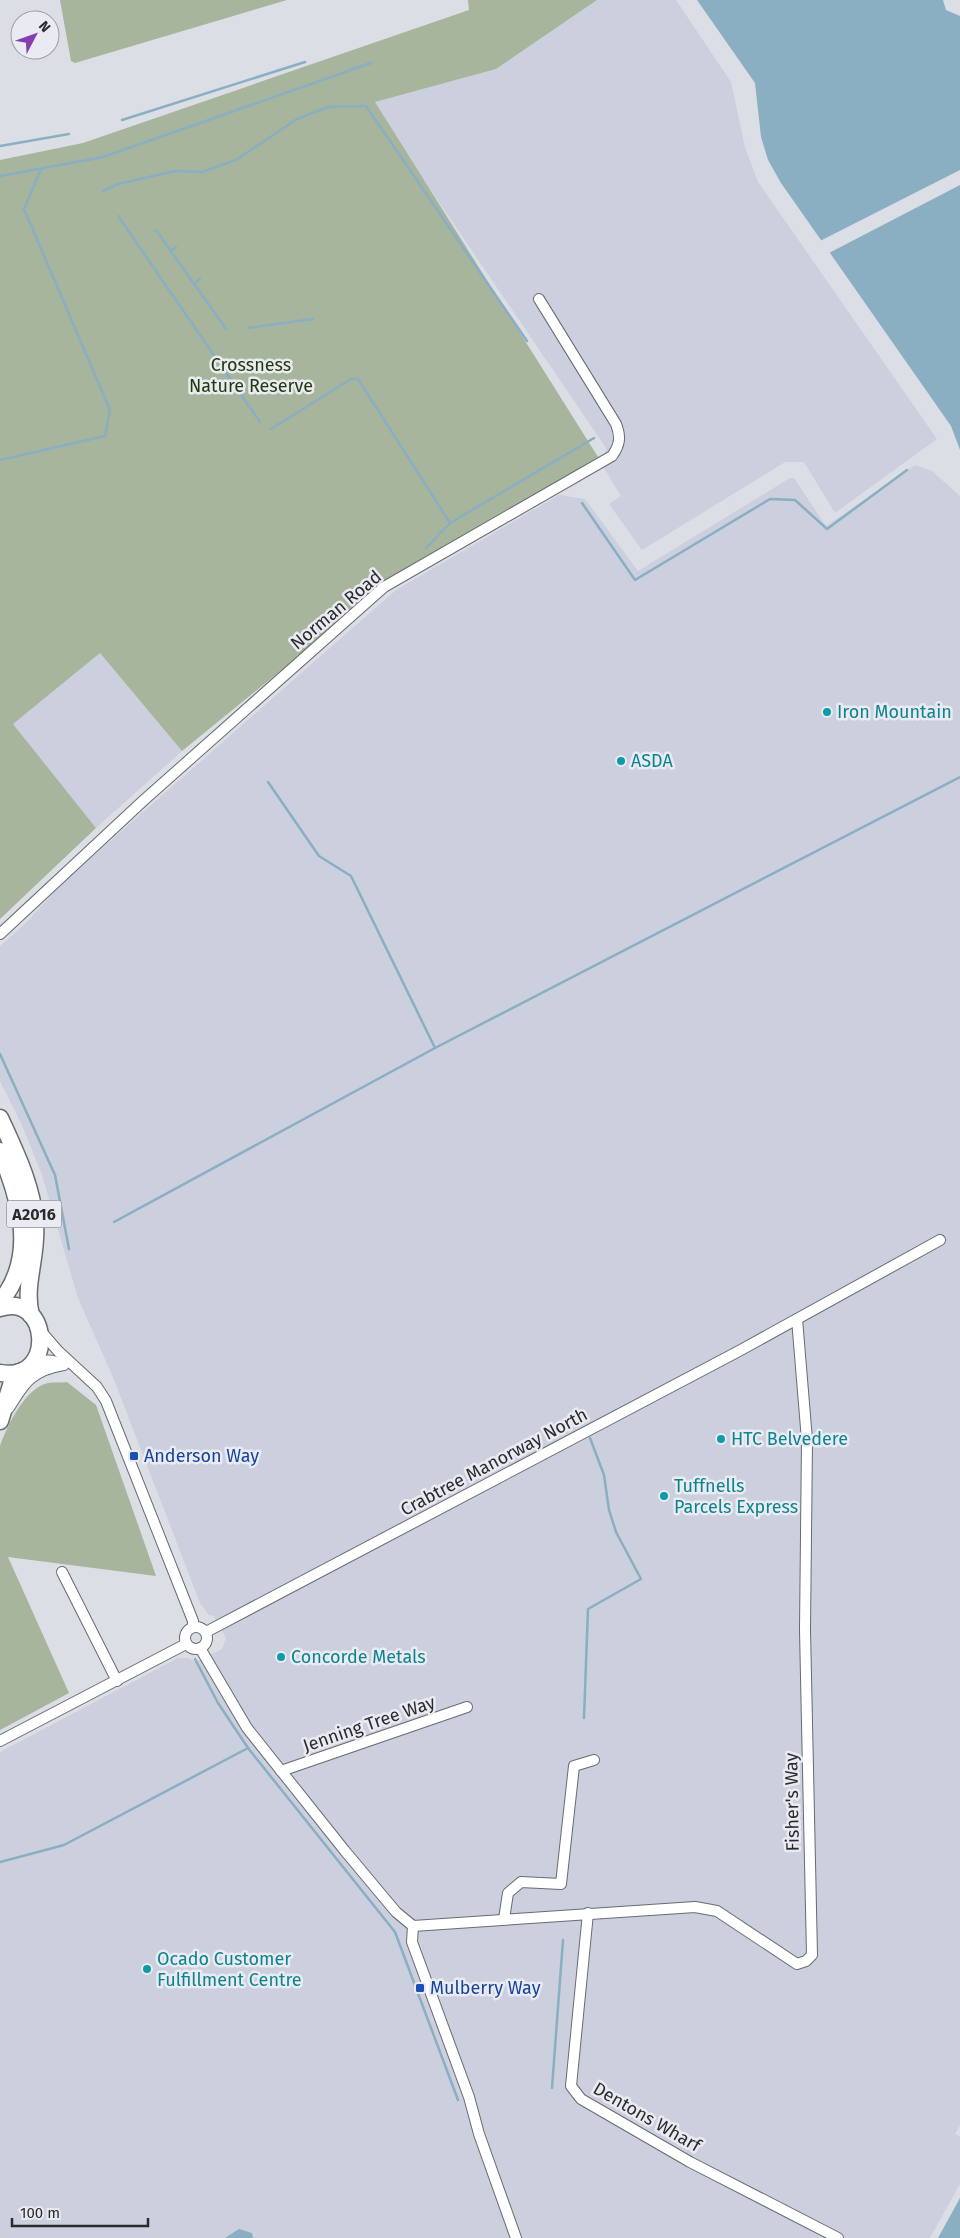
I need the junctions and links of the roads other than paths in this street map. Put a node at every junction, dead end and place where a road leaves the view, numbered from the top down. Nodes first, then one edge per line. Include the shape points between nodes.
1 (539, 299) dead end
2 (0, 934) edge
3 (0, 1118) edge
4 (0, 1151) edge
5 (940, 1240) dead end
6 (0, 1302) edge
7 (0, 1308) edge
8 (797, 1320) junction
9 (35, 1322) junction
10 (64, 1365) junction
11 (76, 1368) junction
12 (25, 1369) junction
13 (0, 1374) edge
14 (0, 1422) edge
15 (62, 1572) dead end
16 (193, 1627) junction
17 (206, 1632) junction
18 (186, 1644) junction
19 (200, 1648) junction
20 (117, 1681) junction
21 (467, 1708) dead end
22 (0, 1741) edge
23 (594, 1760) dead end
24 (281, 1771) junction
25 (588, 1913) junction
26 (504, 1919) junction
27 (413, 1926) junction
28 (516, 2238) edge
29 (838, 2238) edge

1 - 2 street, Norman Road via 616,424 620,442 612,456 384,587 137,806
3 - 9 main road, A2016 via 29,1192 35,1224 33,1269 26,1300
4 - 6 main road, A2016 via 15,1190 23,1238 18,1270
5 - 8 street, Crabtree Manorway North
7 - 9 main road via 16,1307
8 - 17 street, Crabtree Manorway North
8 - 25 street, Fisher's Way via 806,1440 805,1630 812,1955 797,1964 709,1908
9 - 11 street
9 - 12 main road via 41,1339 40,1349
10 - 11 street
10 - 12 street via 45,1360
10 - 14 street via 45,1370 28,1380
11 - 16 street via 98,1387 111,1413
12 - 13 main road
12 - 14 main road via 12,1382
15 - 20 street
16 - 17 street
16 - 18 street via 184,1636
17 - 19 street via 206,1643
18 - 19 street via 194,1649
18 - 20 street
19 - 24 street via 248,1728
20 - 22 street
21 - 24 street, Jenning Tree Way
23 - 26 street via 574,1766 561,1884 521,1882 508,1893
24 - 27 street via 396,1912
25 - 26 street
25 - 29 street, Dentons Wharf via 571,2086 581,2099 690,2162
26 - 27 street
27 - 28 street via 412,1942

